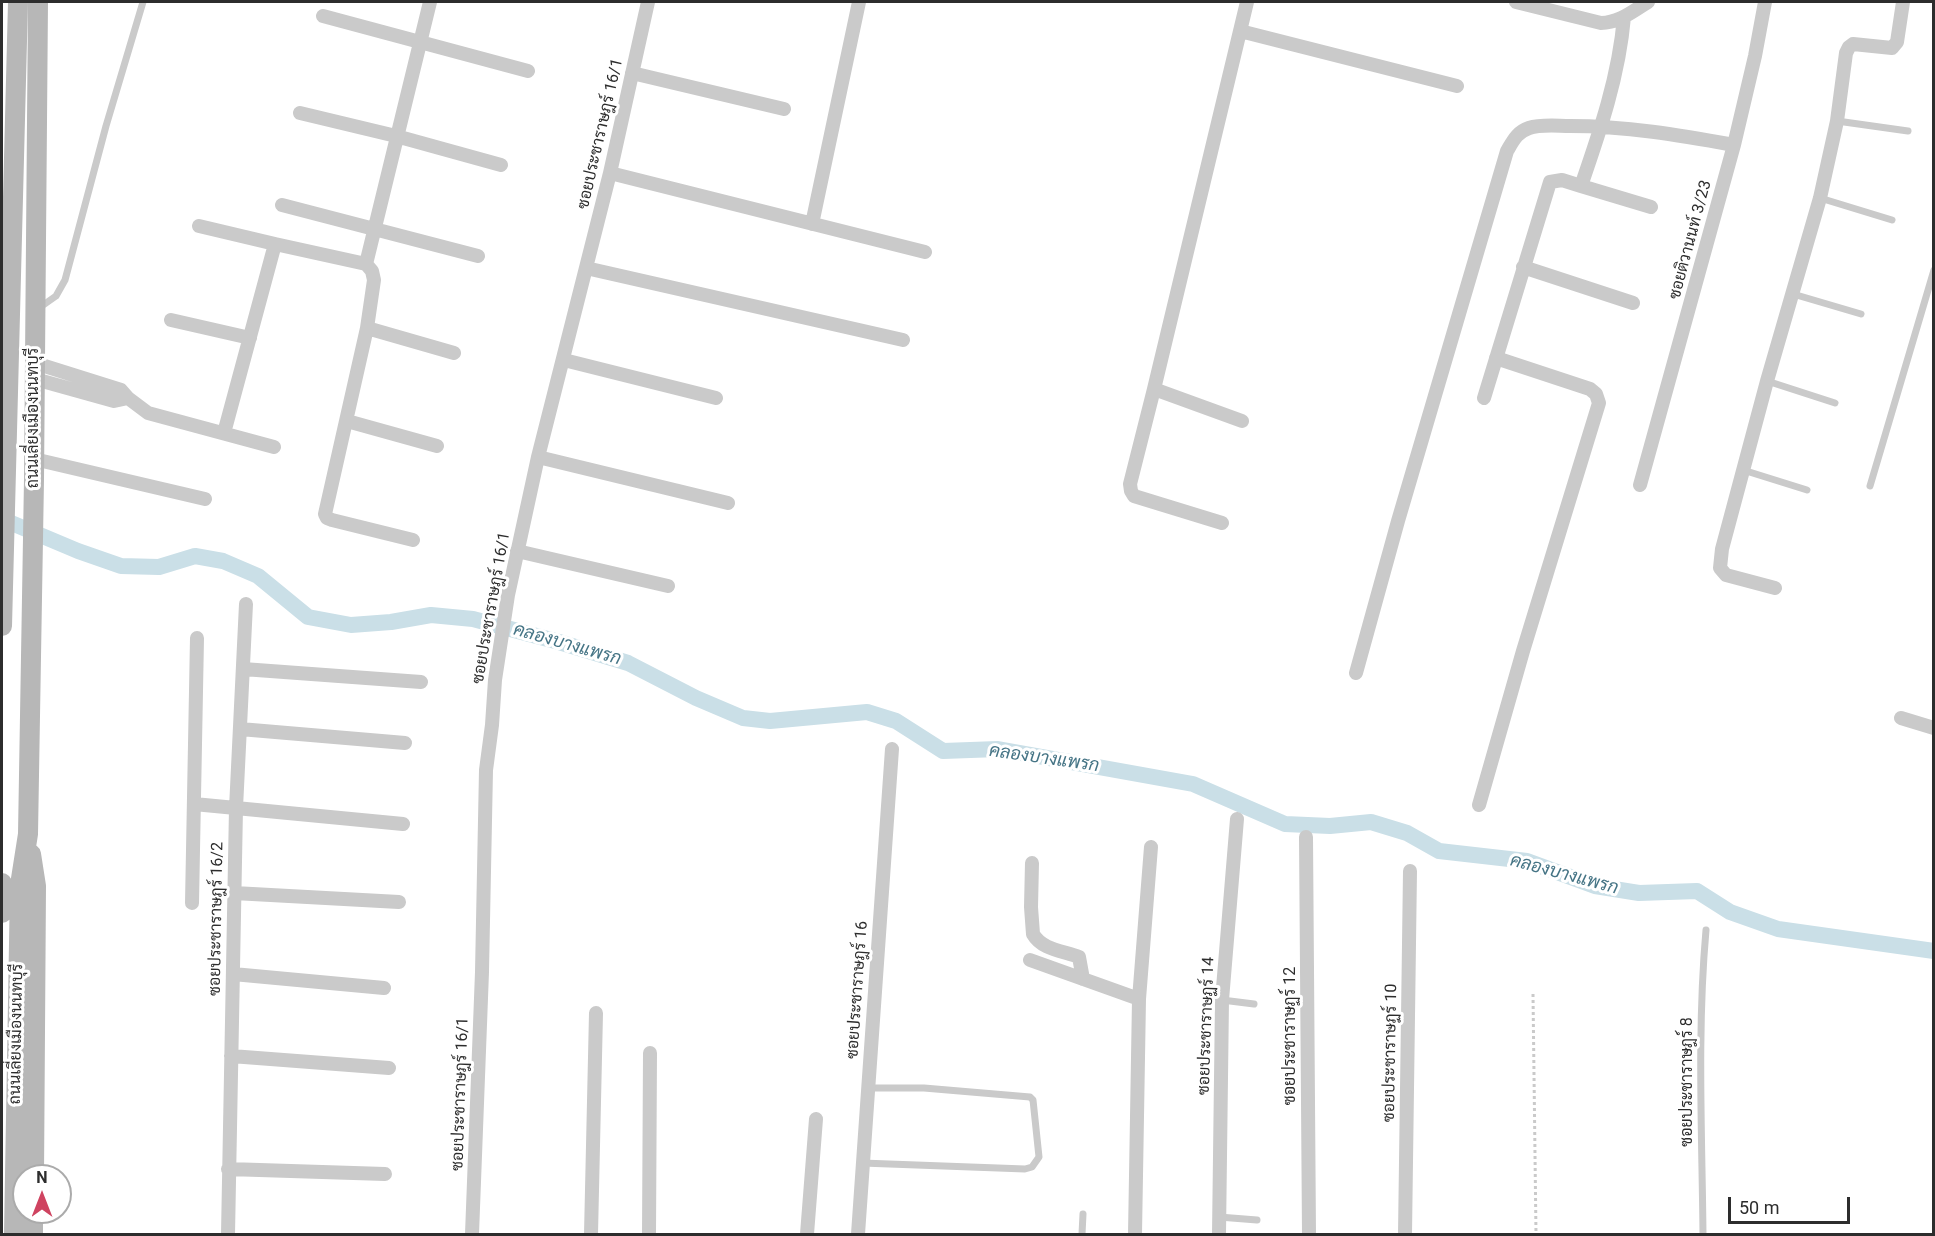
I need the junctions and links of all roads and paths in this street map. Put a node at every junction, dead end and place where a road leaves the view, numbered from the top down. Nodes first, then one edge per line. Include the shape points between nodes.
1 (18, 2) edge
2 (38, 2) edge
3 (143, 2) edge
4 (430, 2) edge
5 (648, 2) edge
6 (859, 2) edge
7 (1247, 2) edge
8 (1516, 2) edge
9 (1648, 2) edge
10 (1765, 2) edge
11 (1903, 2) edge
12 (323, 16) dead end
13 (1624, 17) junction
14 (1240, 31) junction
15 (418, 43) junction
16 (528, 71) dead end
17 (632, 73) junction
18 (1457, 86) dead end
19 (784, 109) dead end
20 (300, 113) dead end
21 (1837, 121) junction
22 (1602, 126) junction
23 (1908, 130) dead end
24 (396, 136) junction
25 (1734, 145) junction
26 (501, 165) dead end
27 (610, 173) junction
28 (1581, 186) junction
29 (1820, 198) junction
30 (282, 205) dead end
31 (1651, 207) dead end
32 (1892, 220) dead end
33 (812, 224) junction
34 (199, 226) dead end
35 (373, 230) junction
36 (275, 244) junction
37 (925, 252) dead end
38 (478, 256) dead end
39 (366, 264) junction
40 (7, 265) edge
41 (1523, 267) junction
42 (586, 268) junction
43 (1934, 270) edge
44 (1792, 294) junction
45 (1633, 303) dead end
46 (34, 311) junction
47 (1862, 314) dead end
48 (171, 320) dead end
49 (367, 328) junction
50 (250, 338) junction
51 (903, 340) dead end
52 (454, 354) dead end
53 (1496, 357) junction
54 (564, 360) junction
55 (35, 371) junction
56 (1767, 381) junction
57 (1154, 389) junction
58 (716, 398) dead end
59 (1484, 398) dead end
60 (1835, 403) dead end
61 (347, 421) junction
62 (1242, 421) dead end
63 (224, 433) junction
64 (437, 446) dead end
65 (274, 447) dead end
66 (538, 458) junction
67 (34, 459) junction
68 (1743, 470) junction
69 (1640, 485) dead end
70 (1870, 486) dead end
71 (1807, 490) dead end
72 (205, 499) dead end
73 (728, 503) dead end
74 (1222, 523) dead end
75 (413, 540) dead end
76 (517, 551) junction
77 (668, 586) dead end
78 (1775, 588) dead end
79 (246, 604) dead end
80 (2, 626) edge
81 (197, 638) dead end
82 (243, 669) junction
83 (1356, 673) dead end
84 (421, 682) dead end
85 (1901, 718) dead end
86 (1934, 728) edge
87 (240, 729) junction
88 (405, 743) dead end
89 (892, 749) dead end
90 (194, 804) junction
91 (1479, 805) dead end
92 (236, 808) junction
93 (1237, 819) dead end
94 (403, 824) dead end
95 (28, 834) junction
96 (1306, 837) dead end
97 (1151, 847) dead end
98 (1032, 863) dead end
99 (1410, 871) dead end
100 (2, 883) edge
101 (234, 893) junction
102 (399, 902) dead end
103 (192, 903) dead end
104 (2, 913) edge
105 (1706, 930) dead end
106 (1030, 960) dead end
107 (233, 974) junction
108 (1083, 979) junction
109 (384, 988) dead end
110 (1533, 994) dead end
111 (1139, 999) junction
112 (1222, 1000) junction
113 (1254, 1004) dead end
114 (596, 1013) dead end
115 (650, 1053) dead end
116 (231, 1056) junction
117 (389, 1068) dead end
118 (867, 1088) junction
119 (816, 1119) dead end
120 (862, 1163) junction
121 (34, 1164) edge
122 (228, 1169) junction
123 (385, 1174) dead end
124 (1083, 1214) dead end
125 (1219, 1217) junction
126 (1257, 1220) dead end
127 (14, 1234) edge
128 (228, 1234) edge
129 (472, 1234) edge
130 (591, 1234) edge
131 (649, 1234) edge
132 (807, 1234) edge
133 (858, 1234) edge
134 (1082, 1234) edge
135 (1135, 1234) edge
136 (1219, 1234) edge
137 (1309, 1234) edge
138 (1405, 1234) edge
139 (1536, 1234) edge
140 (1703, 1234) edge

1 - 40 main road, ถนนเลี่ยงเมืองนนทบุรี
2 - 46 main road, ถนนเลี่ยงเมืองนนทบุรี
3 - 46 lane via 65,280 56,296
4 - 15 street
5 - 17 street, ซอยประชาราษฎร์ 16/1
6 - 33 street
7 - 14 street
8 - 13 street via 1601,23
9 - 13 street
10 - 25 street, ซอยติวานนท์ 3/23
11 - 21 street via 1897,42 1892,48 1853,44 1849,47
12 - 15 street
13 - 22 street via 1617,67
14 - 18 street
14 - 57 street
15 - 16 street
15 - 24 street
17 - 19 street
17 - 27 street, ซอยประชาราษฎร์ 16/1
20 - 24 street
21 - 23 lane
21 - 29 street
22 - 25 street via 1668,132
22 - 28 street
22 - 83 street via 1528,128 1516,135 1507,151
24 - 26 street
24 - 35 street
25 - 69 street, ซอยติวานนท์ 3/23
27 - 33 street
27 - 42 street, ซอยประชาราษฎร์ 16/1
28 - 31 street
28 - 41 street via 1562,180 1550,182
29 - 32 lane
29 - 44 street
30 - 35 street
33 - 37 street
34 - 36 street
35 - 38 street
35 - 39 street
36 - 39 street
36 - 50 street
39 - 49 street via 374,280
40 - 80 main road, ถนนเลี่ยงเมืองนนทบุรี
41 - 45 street
41 - 53 street
42 - 51 street
42 - 54 street, ซอยประชาราษฎร์ 16/1
43 - 70 lane
44 - 47 lane
44 - 56 street
46 - 55 main road, ถนนเลี่ยงเมืองนนทบุรี
48 - 50 street
49 - 52 street
49 - 61 street
50 - 63 street
53 - 59 street
53 - 91 street via 1590,389 1599,403
54 - 58 street
54 - 66 street, ซอยประชาราษฎร์ 16/1
55 - 63 street via 121,390 148,413
55 - 67 main road, ถนนเลี่ยงเมืองนนทบุรี
56 - 60 lane
56 - 68 street
57 - 62 street
57 - 74 street via 1131,491 1134,496
61 - 64 street
61 - 75 street via 325,507 327,518
63 - 65 street
66 - 73 street
66 - 76 street, ซอยประชาราษฎร์ 16/1
67 - 72 street
67 - 95 main road, ถนนเลี่ยงเมืองนนทบุรี
68 - 71 lane
68 - 78 street via 1720,568 1726,575
76 - 77 street
76 - 129 street, ซอยประชาราษฎร์ 16/1 via 501,638 486,770
79 - 82 street, ซอยประชาราษฎร์ 16/2
81 - 90 street
82 - 84 street
82 - 87 street, ซอยประชาราษฎร์ 16/2
85 - 86 street
87 - 88 street
87 - 92 street, ซอยประชาราษฎร์ 16/2
89 - 118 street, ซอยประชาราษฎร์ 16
90 - 92 street
90 - 103 street
92 - 94 street
92 - 101 street, ซอยประชาราษฎร์ 16/2
93 - 112 street, ซอยประชาราษฏร์ 14
95 - 121 main road, ถนนเลี่ยงเมืองนนทบุรี via 36,886
95 - 127 main road, ถนนเลี่ยงเมืองนนทบุรี via 20,885
96 - 137 street, ซอยประชาราษฏร์ 12
97 - 111 street
98 - 108 street via 1033,934 1045,946 1079,957
99 - 138 street, ซอยประชาราษฏร์ 10
100 - 104 main road
101 - 102 street
101 - 107 street, ซอยประชาราษฎร์ 16/2
105 - 140 lane, ซอยประชาราษฎร์ 8 via 1702,974
106 - 108 street
107 - 109 street
107 - 116 street, ซอยประชาราษฎร์ 16/2
108 - 111 street
110 - 139 path
111 - 135 street
112 - 113 lane
112 - 125 street, ซอยประชาราษฏร์ 14
114 - 130 street
115 - 131 street
116 - 117 street
116 - 122 street, ซอยประชาราษฎร์ 16/2
118 - 120 street, ซอยประชาราษฎร์ 16
118 - 120 lane via 924,1088 1030,1097 1040,1157 1025,1169
119 - 132 street
120 - 133 street, ซอยประชาราษฎร์ 16
122 - 123 street
122 - 128 street, ซอยประชาราษฎร์ 16/2
124 - 134 lane
125 - 126 lane
125 - 136 street, ซอยประชาราษฏร์ 14

